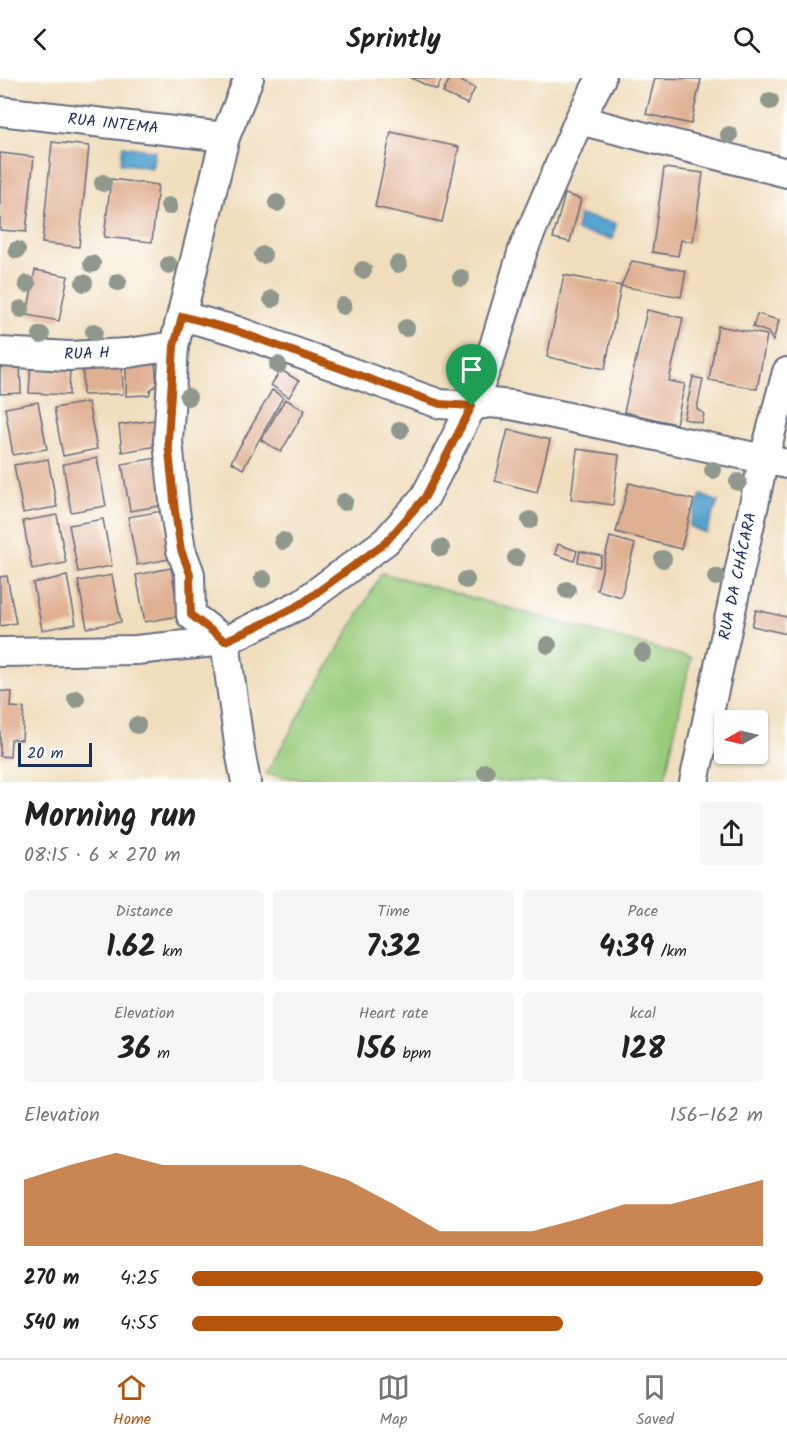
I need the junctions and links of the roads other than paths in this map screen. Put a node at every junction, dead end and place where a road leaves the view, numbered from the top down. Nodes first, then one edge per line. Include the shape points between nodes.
1 (249, 78) edge
2 (601, 78) edge
3 (0, 111) edge
4 (579, 120) junction
5 (225, 137) junction
6 (787, 173) edge
7 (182, 316) junction
8 (174, 346) junction
9 (0, 352) edge
10 (787, 372) edge
11 (472, 406) junction
12 (775, 461) edge
13 (225, 641) junction
14 (0, 652) edge
15 (246, 782) edge
16 (694, 782) edge

1 - 5 street
2 - 4 street
3 - 5 street, RUA INTEMA
4 - 6 street
4 - 11 street via 523,250
5 - 7 street
7 - 8 street
7 - 11 street via 234,330 440,404
8 - 9 street, RUA H via 69,356
8 - 13 street via 168,441 181,550 190,574 191,615
10 - 12 street, RUA DA CHÁCARA
11 - 12 street via 512,405
11 - 13 street via 425,497 386,542 301,604
12 - 16 street, RUA DA CHÁCARA
13 - 14 street via 136,650
13 - 15 street

